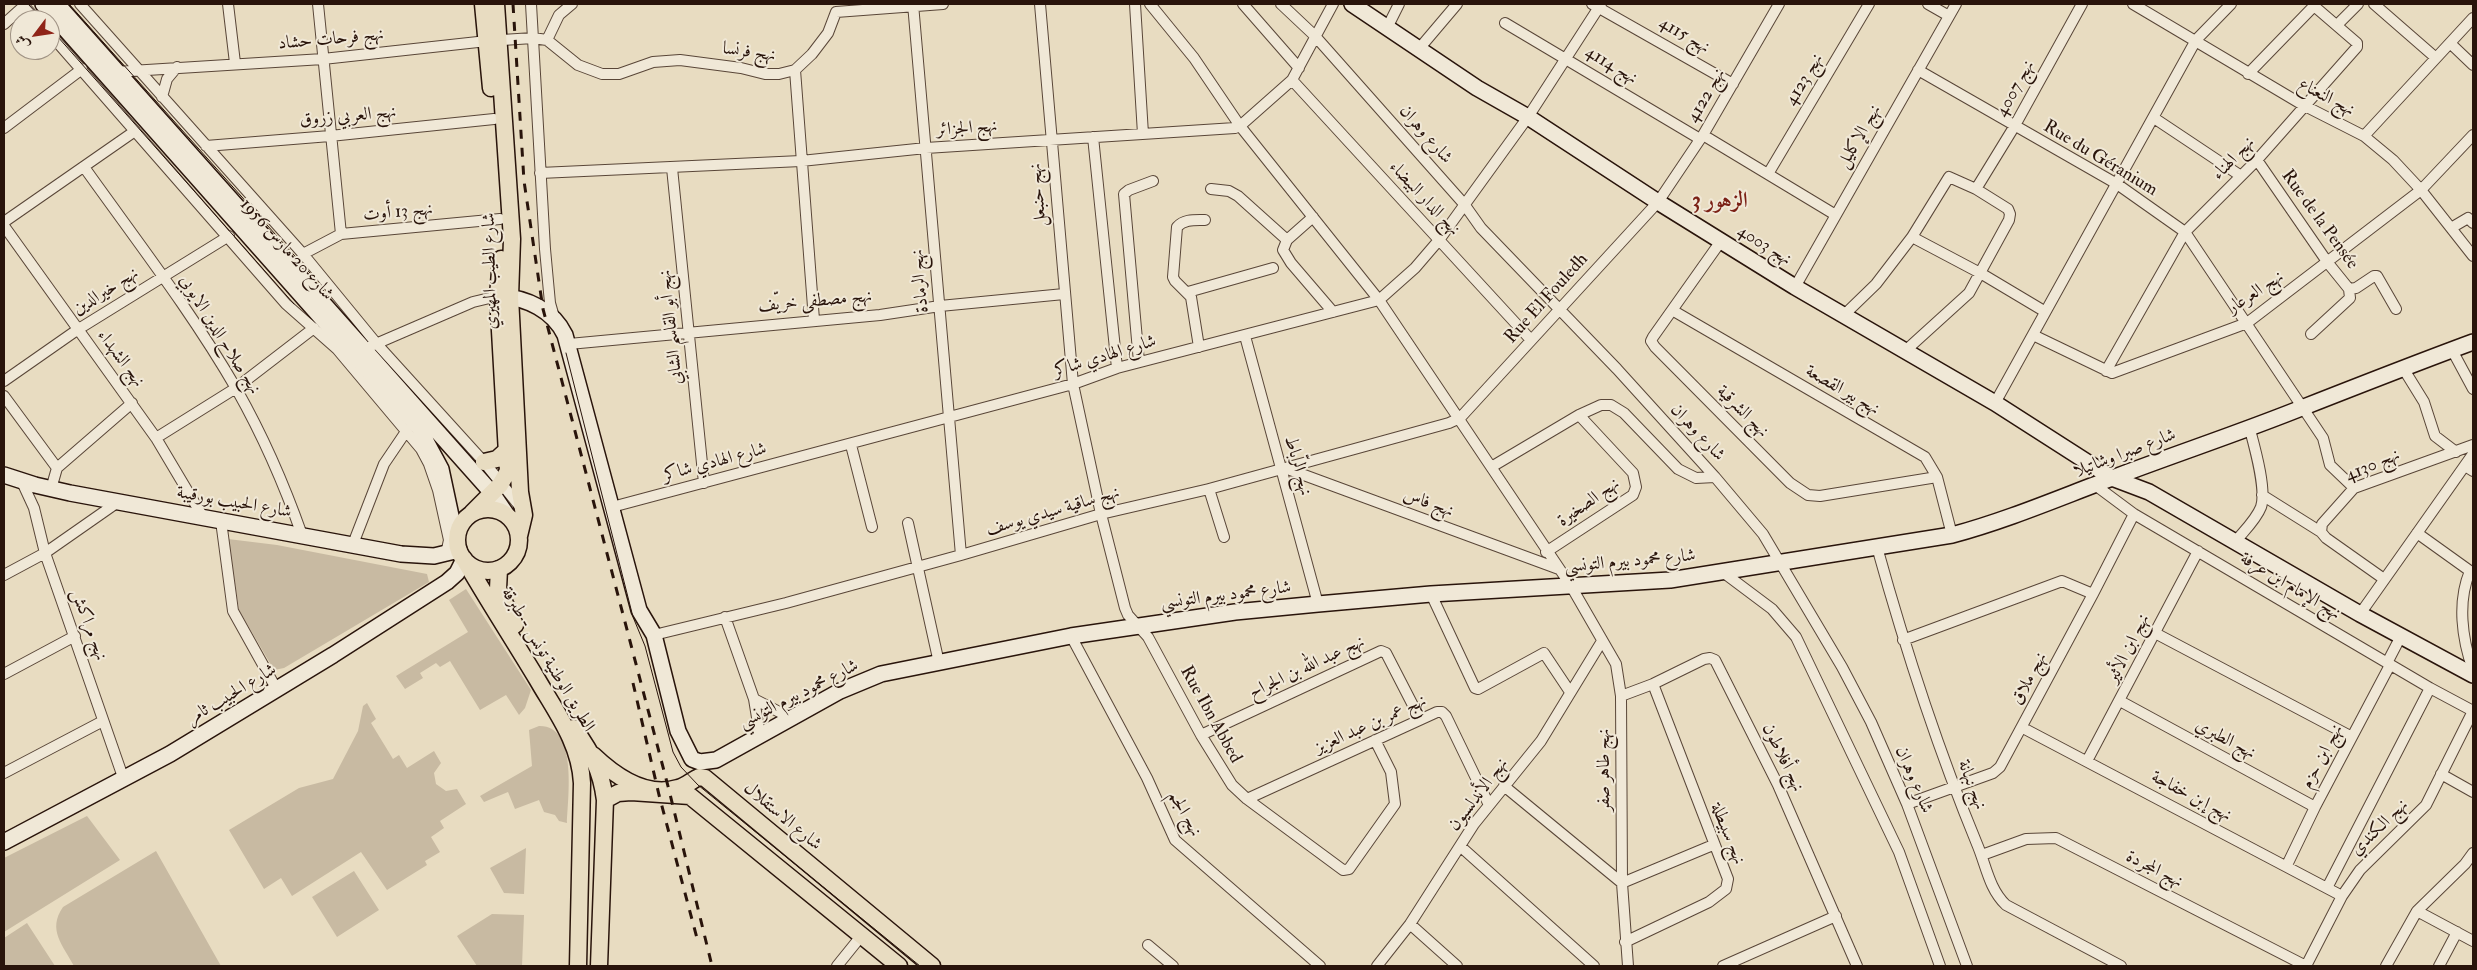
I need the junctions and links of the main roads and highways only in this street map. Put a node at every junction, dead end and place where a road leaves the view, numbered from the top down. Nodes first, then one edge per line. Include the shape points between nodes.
1 (43, 4) edge
2 (57, 4) edge
3 (483, 4) edge
4 (496, 4) edge
5 (1352, 4) edge
6 (493, 41) junction
7 (110, 72) junction
8 (504, 297) junction
9 (2473, 342) edge
10 (367, 352) junction
11 (507, 450) junction
12 (484, 462) road end
13 (4, 475) edge
14 (2112, 478) junction
15 (496, 489) junction
16 (472, 513) junction
17 (507, 515) junction
18 (519, 536) junction
19 (456, 552) junction
20 (1780, 562) joint
21 (499, 569) junction
22 (2473, 675) edge
23 (593, 754) junction
24 (605, 800) junction
25 (4, 842) edge
26 (580, 842) junction
27 (602, 842) junction
28 (579, 926) junction
29 (599, 927) junction
30 (578, 966) edge
31 (598, 966) edge
32 (899, 966) edge
33 (932, 966) edge

1 - 7 main road, شارع 20 مارس 1956
2 - 7 main road, شارع 20 مارس 1956
3 - 6 main road, شارع الطيب المهيري
4 - 6 main road, شارع الطيب المهيري
5 - 14 main road, نهج 4003 via 1418,50 1658,202 1795,287 1995,403
6 - 8 main road, شارع الطيب المهيري
6 - 8 main road, شارع الطيب المهيري via 512,239
7 - 10 main road, شارع 20 مارس 1956
8 - 11 main road, شارع الطيب المهيري
8 - 18 main road, شارع الطيب المهيري via 524,512
8 - 20 main road, شارع محمود بيرم التونسي via 543,309 554,317 569,344 639,610 654,635 680,736 692,759 700,762 716,760 860,682 881,674 1071,636 1235,612 1431,594 1670,580
9 - 14 main road, شارع صبرا وشاتيلا
10 - 15 main road, شارع 20 مارس 1956
10 - 19 main road, شارع 20 مارس 1956 via 430,446 445,484
11 - 12 main road via 497,460
11 - 15 main road, شارع الطيب المهيري via 508,471
13 - 19 main road, شارع الحبيب بورقيبة via 50,489 420,556
14 - 20 main road, شارع صبرا وشاتيلا via 2019,515 1952,535
14 - 22 main road, نهج 4003 via 2149,492
15 - 16 main road, شارع الطيب المهيري
15 - 17 main road, شارع 20 مارس 1956
16 - 17 main road via 490,509
16 - 19 main road via 462,523
17 - 18 main road
18 - 21 main road via 519,547 513,558
19 - 21 main road via 480,570
19 - 25 main road, شارع الحبيب ثامر via 457,573 447,582 276,690 124,780
19 - 26 main road, الطريق الوطنية تونس - طبرقة via 548,696 573,742 581,770
21 - 23 main road, الطريق الوطنية تونس - طبرقة via 498,589 517,629 569,721
23 - 24 main road, الطريق الوطنية تونس - طبرقة
23 - 33 main road, شارع الاستقلال via 630,783 648,789 669,790 699,777 704,778
24 - 27 main road, الطريق الوطنية تونس - طبرقة
24 - 32 main road via 618,793 631,792 690,796
26 - 27 main road
26 - 28 main road, الطريق الوطنية تونس - طبرقة
27 - 29 main road, الطريق الوطنية تونس - طبرقة
28 - 29 main road
28 - 30 main road, الطريق الوطنية تونس - طبرقة
29 - 31 main road, الطريق الوطنية تونس - طبرقة

